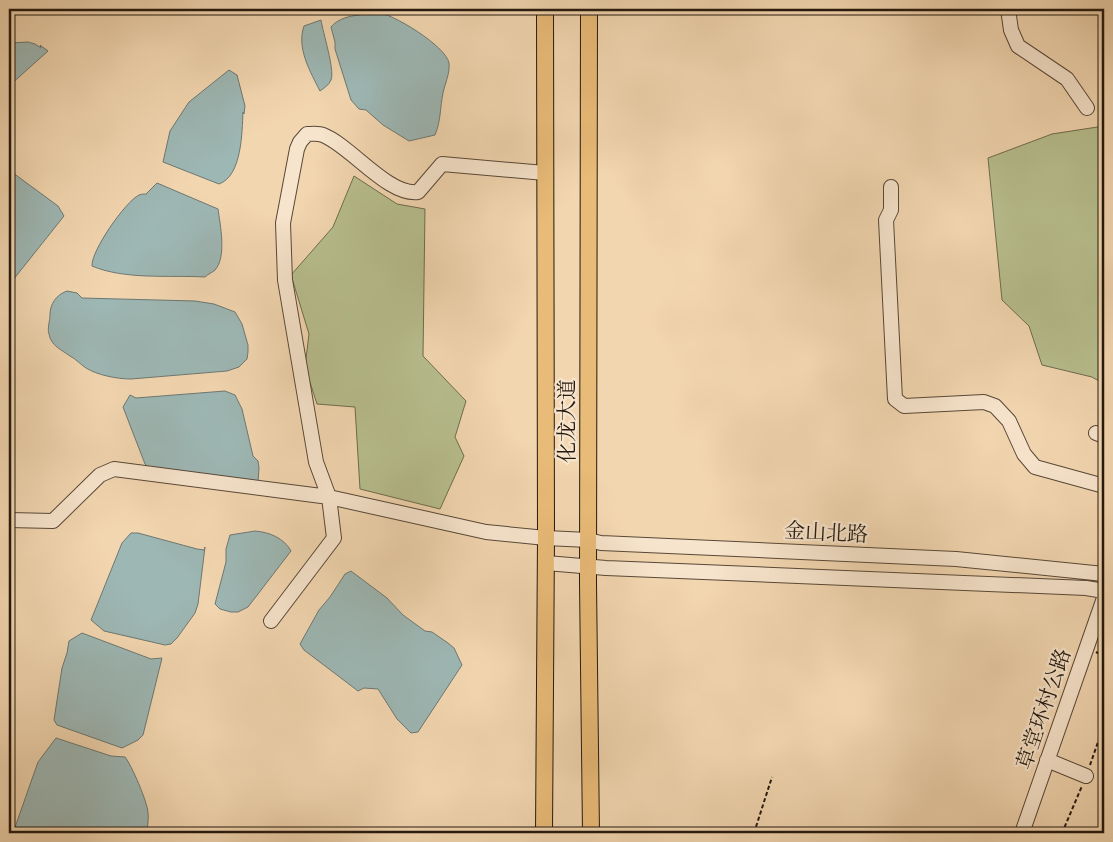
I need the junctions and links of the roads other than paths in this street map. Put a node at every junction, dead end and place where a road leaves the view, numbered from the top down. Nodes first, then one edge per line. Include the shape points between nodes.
1 (545, 9) edge
2 (589, 9) edge
3 (1008, 9) edge
4 (1087, 108) dead end
5 (545, 173) junction
6 (891, 187) dead end
7 (1104, 486) edge
8 (329, 497) junction
9 (9, 520) edge
10 (546, 538) junction
11 (588, 540) junction
12 (546, 562) junction
13 (588, 567) junction
14 (1104, 574) edge
15 (1104, 591) edge
16 (1104, 598) edge
17 (271, 621) dead end
18 (1048, 760) junction
19 (1086, 776) dead end
20 (544, 833) edge
21 (591, 833) edge
22 (1022, 833) edge

1 - 5 main road, 化龙大道
2 - 11 main road, 化龙大道
3 - 4 street via 1010,30 1018,46 1067,79
5 - 8 street via 442,164 418,192 410,193 392,185 321,134 307,134 300,142 283,224 285,280 316,462
5 - 10 main road, 化龙大道
6 - 7 street via 891,210 886,220 895,399 904,406 984,402 996,406 1009,421 1024,454 1035,467
8 - 9 street, 金山北路 via 114,469 100,475 53,521
8 - 10 street, 金山北路 via 486,532
8 - 17 street via 334,538
10 - 11 street, 金山北路
10 - 12 main road, 化龙大道
11 - 13 main road, 化龙大道
11 - 14 street, 金山北路 via 956,560
12 - 13 street, 金山北路
12 - 20 main road, 化龙大道
13 - 15 street, 金山北路
13 - 21 main road, 化龙大道
16 - 18 street, 草堂环村公路
18 - 19 street
18 - 22 street, 草堂环村公路

